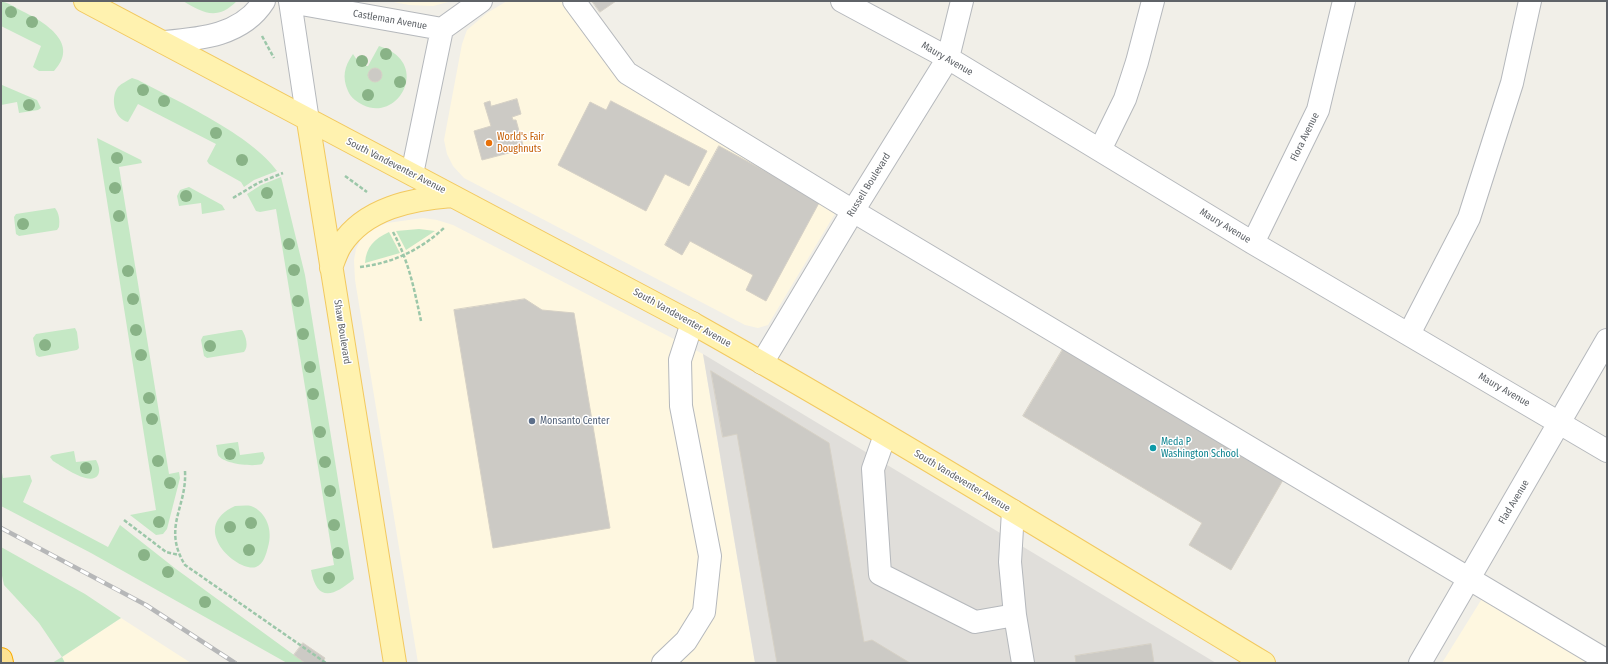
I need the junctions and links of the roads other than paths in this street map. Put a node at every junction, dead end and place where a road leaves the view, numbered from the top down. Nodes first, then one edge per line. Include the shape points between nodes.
1 (84, 1) edge
2 (264, 1) edge
3 (482, 1) edge
4 (574, 1) edge
5 (842, 1) edge
6 (962, 1) edge
7 (1153, 1) edge
8 (1344, 1) edge
9 (1530, 1) edge
10 (290, 2) edge
11 (442, 29) junction
12 (163, 42) junction
13 (948, 58) junction
14 (308, 121) junction
15 (1100, 150) junction
16 (412, 174) junction
17 (452, 196) junction
18 (853, 211) junction
19 (1253, 243) junction
20 (332, 268) junction
21 (692, 324) junction
22 (1408, 334) junction
23 (1607, 340) edge
24 (762, 363) junction
25 (1560, 423) junction
26 (885, 435) junction
27 (1607, 451) edge
28 (1013, 511) junction
29 (1468, 579) junction
30 (1015, 615) junction
31 (1607, 661) edge
32 (395, 663) edge
33 (663, 663) edge
34 (1023, 663) edge
35 (1264, 663) edge
36 (1420, 663) edge

1 - 12 main road, South Vandeventer Avenue
2 - 12 street via 248,19 229,30 209,37
3 - 11 street
4 - 18 street via 627,73
5 - 13 street, Maury Avenue
6 - 13 street, Russell Boulevard
7 - 15 street via 1125,99
8 - 19 street, Flora Avenue via 1318,110
9 - 22 street via 1512,83 1469,218
10 - 11 street, Castleman Avenue
10 - 14 street, Shaw Boulevard
11 - 16 street
12 - 14 main road, South Vandeventer Avenue
13 - 15 street, Maury Avenue
13 - 18 street, Russell Boulevard
14 - 16 main road, South Vandeventer Avenue
14 - 20 main road, Shaw Boulevard
15 - 19 street, Maury Avenue
16 - 17 main road, South Vandeventer Avenue
17 - 20 main road via 413,202 373,215 349,234 340,246
17 - 21 main road, South Vandeventer Avenue
18 - 24 street, Russell Boulevard
18 - 29 street
19 - 22 street, Maury Avenue
20 - 32 main road, Shaw Boulevard
21 - 24 main road, South Vandeventer Avenue
21 - 33 street via 680,360 681,406 710,556 704,612 686,641
22 - 25 street, Maury Avenue
23 - 25 street, Flad Avenue
24 - 26 main road, South Vandeventer Avenue
25 - 27 street, Maury Avenue
25 - 29 street, Flad Avenue
26 - 28 main road, South Vandeventer Avenue
26 - 30 street via 873,469 880,574 975,622
28 - 30 street via 1010,562
28 - 35 main road, South Vandeventer Avenue
29 - 31 street
29 - 36 street, Flad Avenue
30 - 34 street

